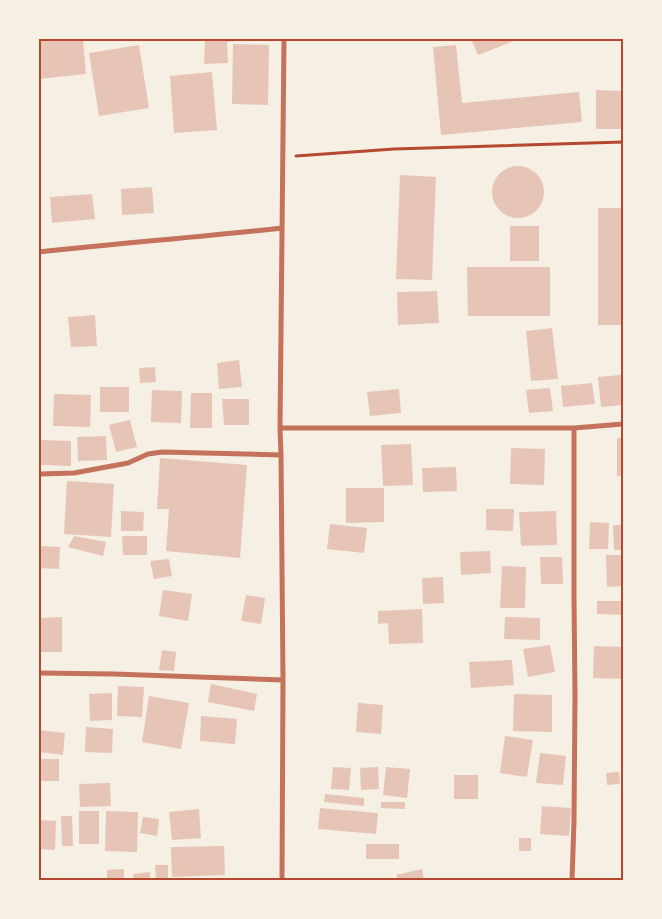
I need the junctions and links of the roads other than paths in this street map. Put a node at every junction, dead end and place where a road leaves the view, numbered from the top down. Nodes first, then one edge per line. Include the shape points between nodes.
1 (284, 39) edge
2 (282, 228) junction
3 (39, 252) edge
4 (623, 424) edge
5 (280, 428) junction
6 (574, 428) junction
7 (281, 455) junction
8 (39, 474) edge
9 (39, 673) edge
10 (283, 680) junction
11 (282, 880) edge
12 (572, 880) edge

1 - 2 street
2 - 3 street
2 - 5 street
4 - 6 street
5 - 6 street
5 - 7 street
6 - 12 street
7 - 8 street via 162,452 128,463 74,473
7 - 10 street
9 - 10 street
10 - 11 street

